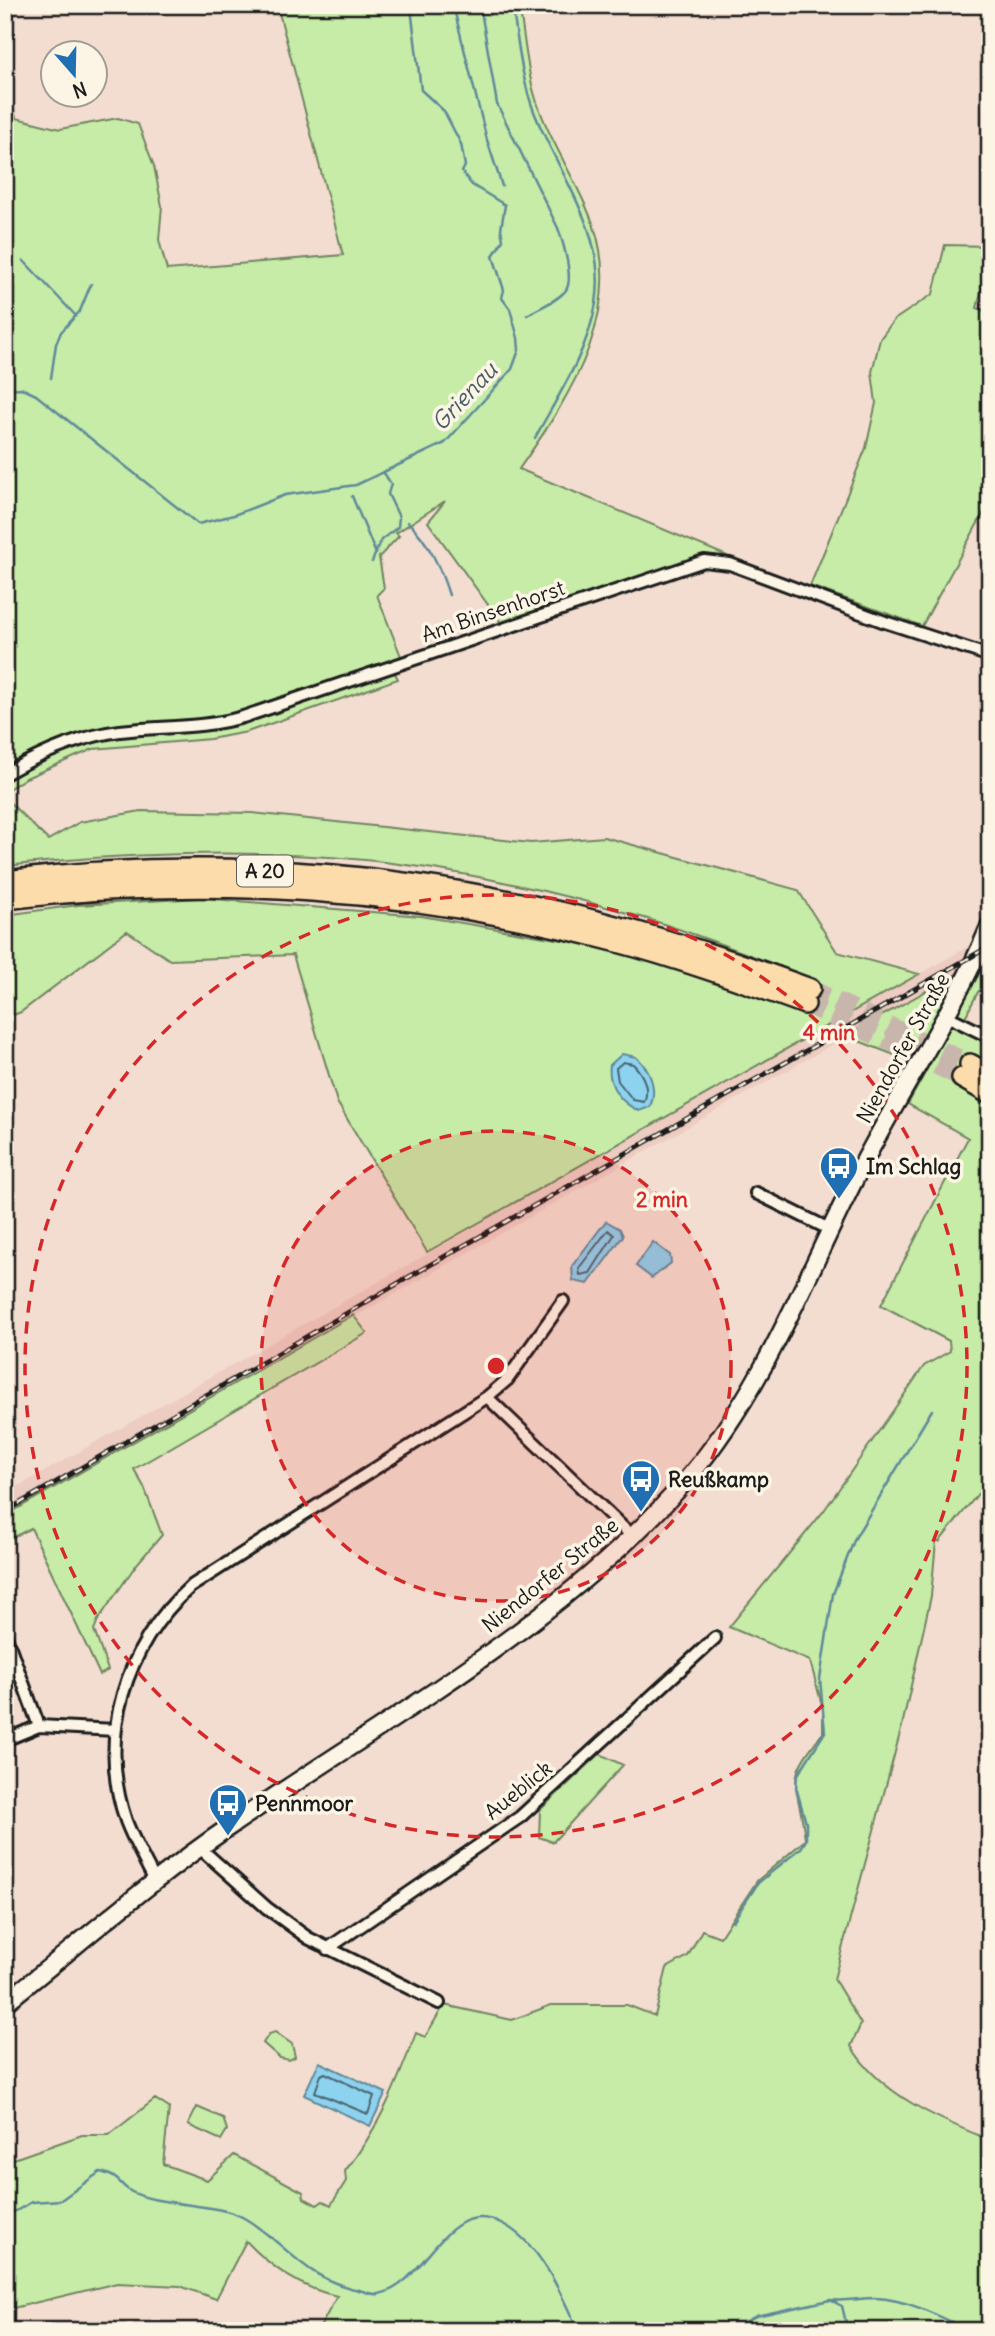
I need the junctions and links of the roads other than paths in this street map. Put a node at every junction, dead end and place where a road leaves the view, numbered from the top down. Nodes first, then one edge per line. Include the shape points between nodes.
1 (990, 656) edge
2 (5, 774) edge
3 (5, 881) edge
4 (5, 899) edge
5 (990, 925) edge
6 (947, 1016) junction
7 (990, 1037) edge
8 (990, 1075) edge
9 (990, 1094) edge
10 (756, 1193) dead end
11 (831, 1230) junction
12 (563, 1301) dead end
13 (487, 1397) junction
14 (632, 1536) junction
15 (5, 1634) edge
16 (715, 1638) dead end
17 (39, 1726) junction
18 (115, 1730) junction
19 (5, 1740) edge
20 (201, 1849) junction
21 (156, 1883) junction
22 (327, 1949) junction
23 (5, 2003) edge
24 (439, 2003) dead end

1 - 2 street, Am Binsenhorst via 730,564 704,561 243,717 214,725 93,736
3 - 4 highway, A 20 via 102,871 224,869 439,887 617,924 713,952 807,997 614,941 435,905 348,894 223,888 103,890
5 - 6 main road, Niendorfer Straße
6 - 7 street
6 - 11 main road, Niendorfer Straße
8 - 9 highway via 966,1071
10 - 11 street
11 - 14 main road, Niendorfer Straße via 780,1340 725,1429 688,1479
12 - 13 street via 507,1380
13 - 14 street
13 - 18 street via 190,1587 170,1606 129,1668
14 - 20 main road, Niendorfer Straße via 515,1634
15 - 17 street
16 - 22 street, Aueblick via 520,1816
17 - 18 street
17 - 19 street
18 - 21 street via 125,1819
20 - 21 main road, Niendorfer Straße
20 - 22 street via 267,1908
21 - 23 main road, Niendorfer Straße
22 - 24 street

